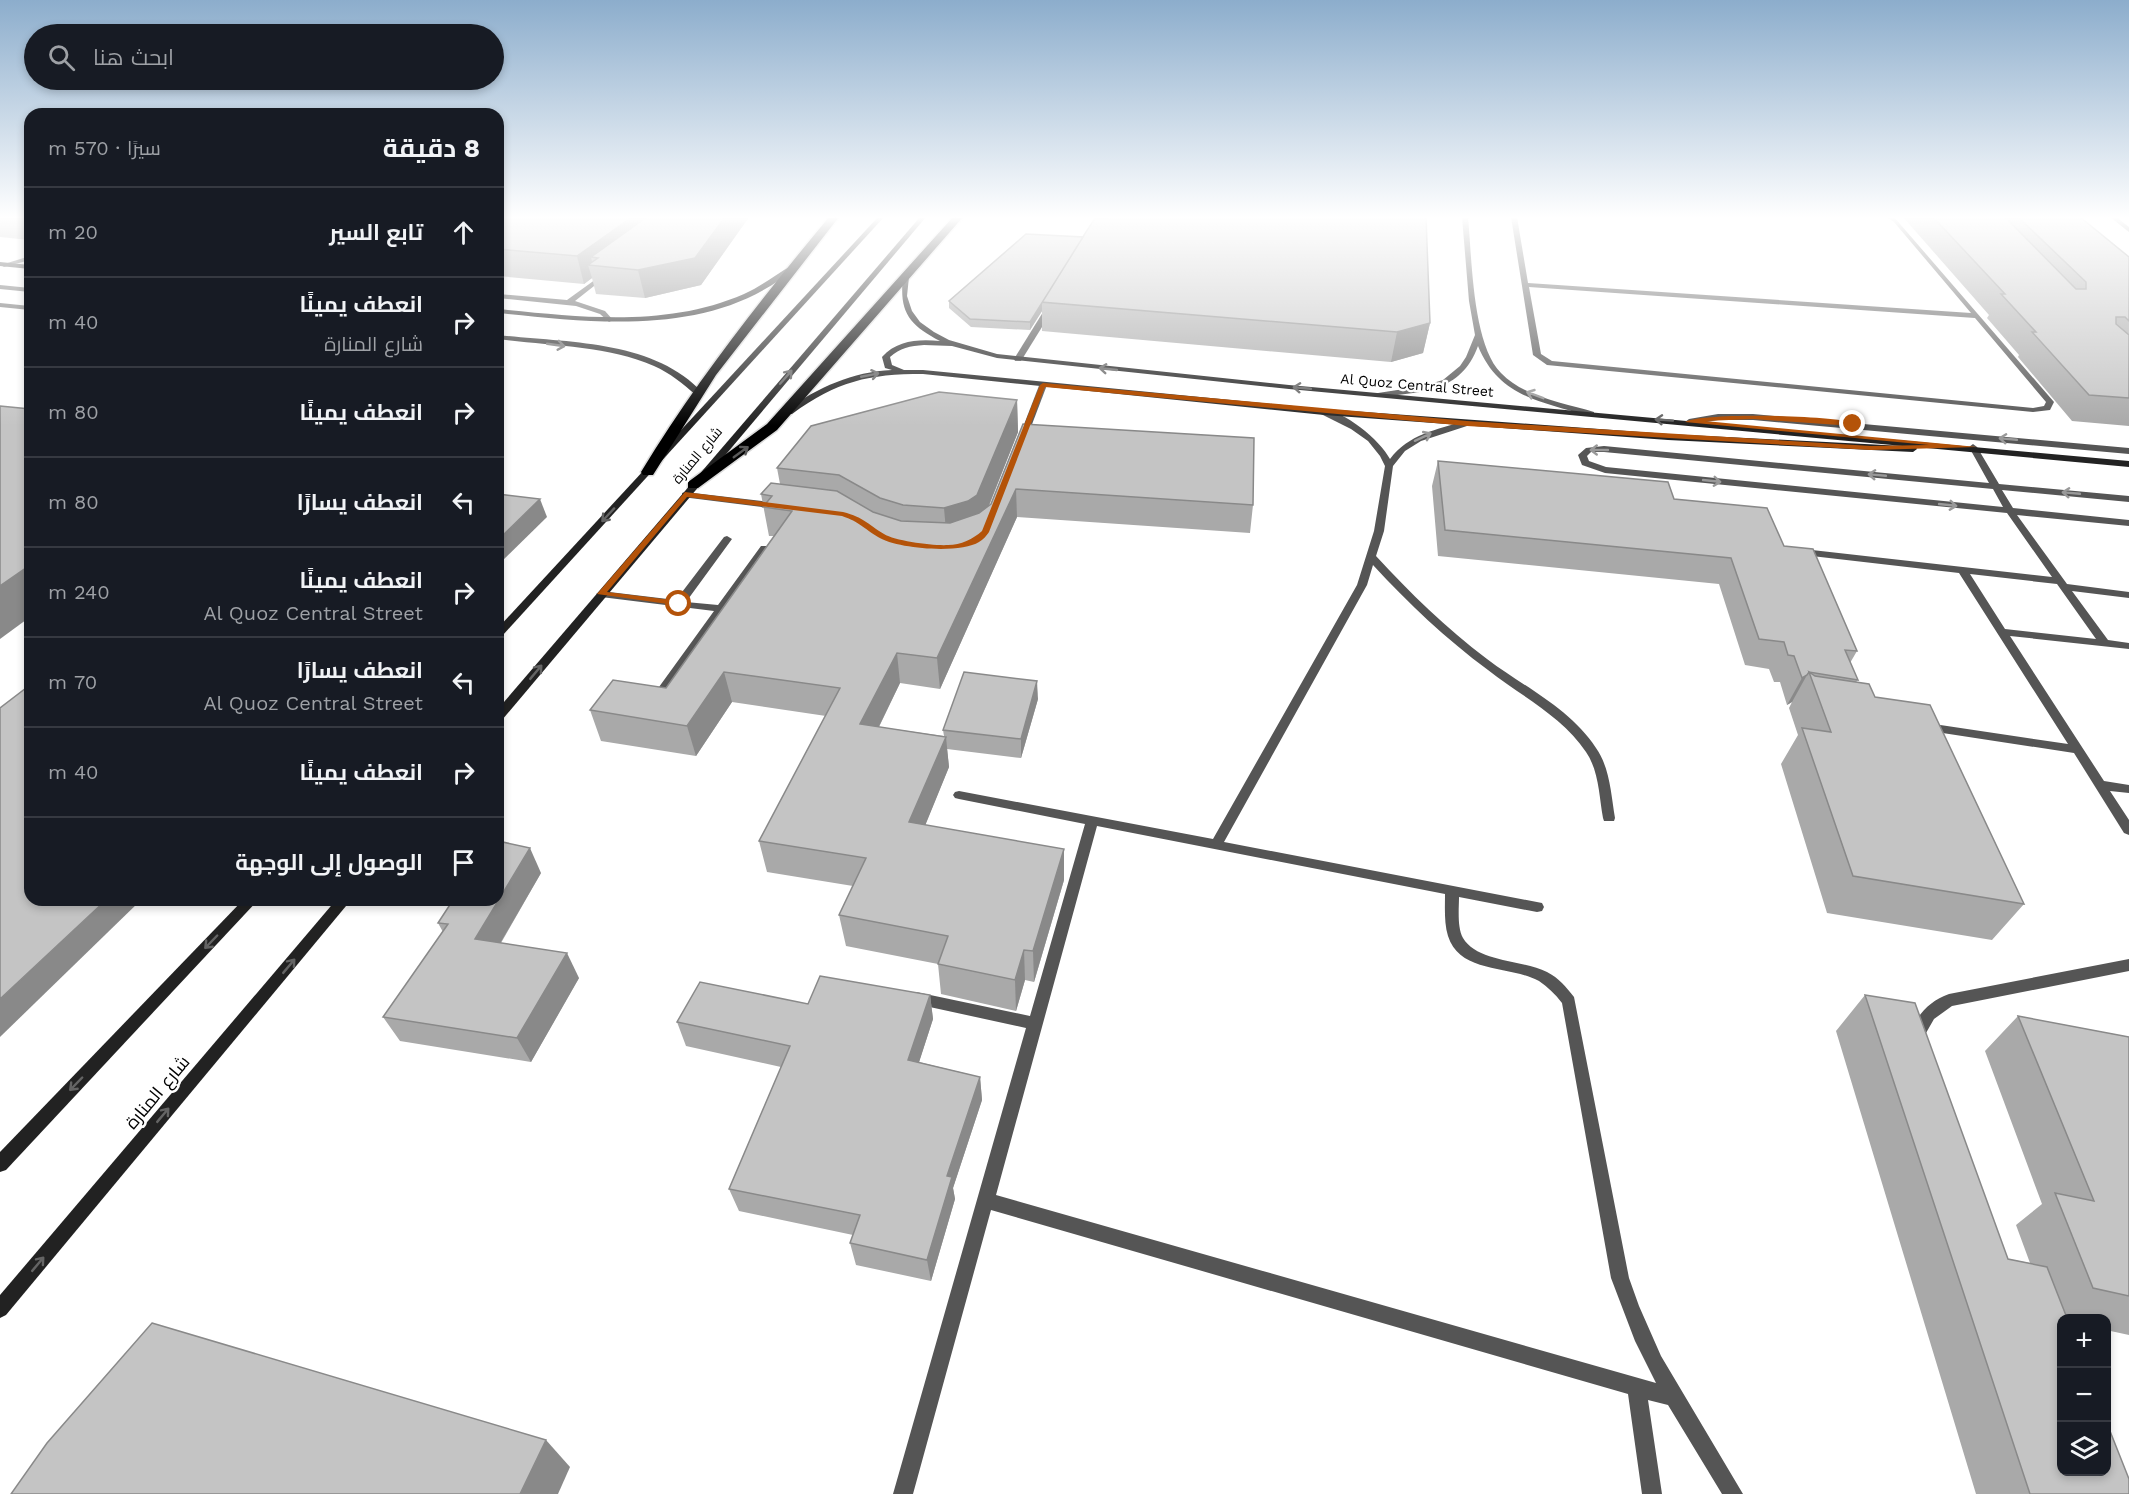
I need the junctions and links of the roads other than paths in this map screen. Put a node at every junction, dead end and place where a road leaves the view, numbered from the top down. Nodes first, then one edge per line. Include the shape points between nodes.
1 (0, 287) edge
2 (589, 287) edge
3 (762, 287) edge
4 (778, 287) edge
5 (817, 287) edge
6 (863, 287) edge
7 (897, 287) edge
8 (903, 287) edge
9 (1472, 287) edge
10 (1525, 287) edge
11 (1550, 287) edge
12 (1952, 287) edge
13 (24, 289) edge
14 (504, 297) edge
15 (1056, 297) edge
16 (568, 303) junction
17 (0, 305) edge
18 (24, 307) edge
19 (504, 311) edge
20 (1977, 316) junction
21 (609, 320) junction
22 (504, 337) edge
23 (1477, 337) junction
24 (956, 345) junction
25 (1018, 359) junction
26 (903, 371) junction
27 (1043, 385) junction
28 (699, 393) junction
29 (1378, 395) junction
30 (1324, 412) junction
31 (1591, 414) junction
32 (781, 418) junction
33 (1689, 422) junction
34 (1467, 423) junction
35 (1020, 447) edge
36 (1973, 447) junction
37 (2129, 451) edge
38 (2129, 464) edge
39 (1389, 466) junction
40 (648, 472) junction
41 (1996, 486) junction
42 (689, 490) junction
43 (2129, 499) edge
44 (787, 507) edge
45 (2010, 511) junction
46 (2129, 523) edge
47 (727, 539) dead end
48 (764, 548) edge
49 (1803, 552) edge
50 (1372, 557) junction
51 (1962, 570) junction
52 (2062, 584) junction
53 (601, 594) junction
54 (2129, 595) edge
55 (679, 604) junction
56 (721, 609) junction
57 (504, 628) edge
58 (2002, 632) junction
59 (2104, 644) junction
60 (2129, 646) edge
61 (663, 690) edge
62 (504, 710) edge
63 (1912, 724) edge
64 (2078, 750) junction
65 (2100, 785) junction
66 (2129, 789) edge
67 (959, 795) dead end
68 (1609, 818) dead end
69 (1092, 821) junction
70 (2129, 830) edge
71 (1217, 843) junction
72 (1452, 890) junction
73 (245, 906) edge
74 (339, 906) edge
75 (1537, 907) dead end
76 (2129, 965) edge
77 (898, 994) edge
78 (1035, 1024) junction
79 (1915, 1051) edge
80 (0, 1164) edge
81 (986, 1200) junction
82 (0, 1309) edge
83 (1637, 1387) junction
84 (1676, 1398) junction
85 (903, 1494) edge
86 (1652, 1494) edge
87 (1733, 1494) edge

1 - 13 street
2 - 16 street
3 - 21 street via 714,307 679,315
4 - 28 highway
5 - 40 street, شارع المنارة
42 -> 6 street, شارع المنارة
7 - 32 highway
8 - 24 street, Al Quoz Central Street via 908,312 926,330
9 - 23 street
10 - 20 street via 1537,355 1557,366 2033,410 2051,405
11 - 20 street
12 - 20 street
14 - 16 street
15 - 25 street
16 - 21 street via 599,309
17 - 18 street
19 - 21 street
22 -> 28 street via 632,357 672,372
23 - 29 street via 1467,363 1455,376 1430,386
31 -> 23 street via 1532,395 1507,382 1491,368
24 - 25 street, Al Quoz Central Street
24 - 26 street via 923,343 896,349 886,357 886,362
29 -> 25 street, Al Quoz Central Street
26 - 27 street, Al Quoz Central Street
32 -> 26 street, Al Quoz Central Street via 817,390 879,373
27 - 30 street, Al Quoz Central Street
27 - 35 street
28 - 40 highway
29 - 31 street, Al Quoz Central Street
30 - 34 street, Al Quoz Central Street
30 - 39 street via 1355,427 1377,445
33 -> 31 street, Al Quoz Central Street
42 -> 32 highway
33 - 36 street, Al Quoz Central Street
37 -> 33 street via 1753,417
34 - 36 street, Al Quoz Central Street via 1880,448
39 -> 34 street via 1402,449 1418,439
36 - 38 street, Al Quoz Central Street
36 - 41 street
39 - 50 street
40 -> 57 street, شارع المنارة
43 -> 41 street
41 - 45 street
41 -> 45 street via 1604,449 1582,455 1585,463 1605,470
42 - 44 street
42 - 53 street, شارع المنارة
45 - 46 street
45 - 52 street
47 - 55 street
48 - 56 street
49 - 51 street
50 - 68 street via 1459,643 1550,709 1581,737 1600,769
50 - 71 street via 1348,613
51 - 52 street
51 - 58 street
52 - 54 street
52 - 59 street
53 - 55 street
62 -> 53 street, شارع المنارة
55 - 56 street
56 - 61 street
58 - 59 street
58 - 64 street
59 - 60 street
63 - 64 street
64 - 65 street
65 - 66 street
65 - 70 street
67 - 69 street
69 - 71 street
69 - 78 street
71 - 72 street
72 - 75 street
72 - 84 street via 1454,933 1465,950 1475,957 1544,975 1569,1001 1620,1278 1644,1344
73 -> 80 street
82 -> 74 street, شارع المنارة
76 - 79 street via 1949,1000 1932,1009 1922,1022
77 - 78 street
78 - 81 street
81 - 83 street
81 - 85 street
83 - 84 street
83 - 86 street
84 - 87 street

